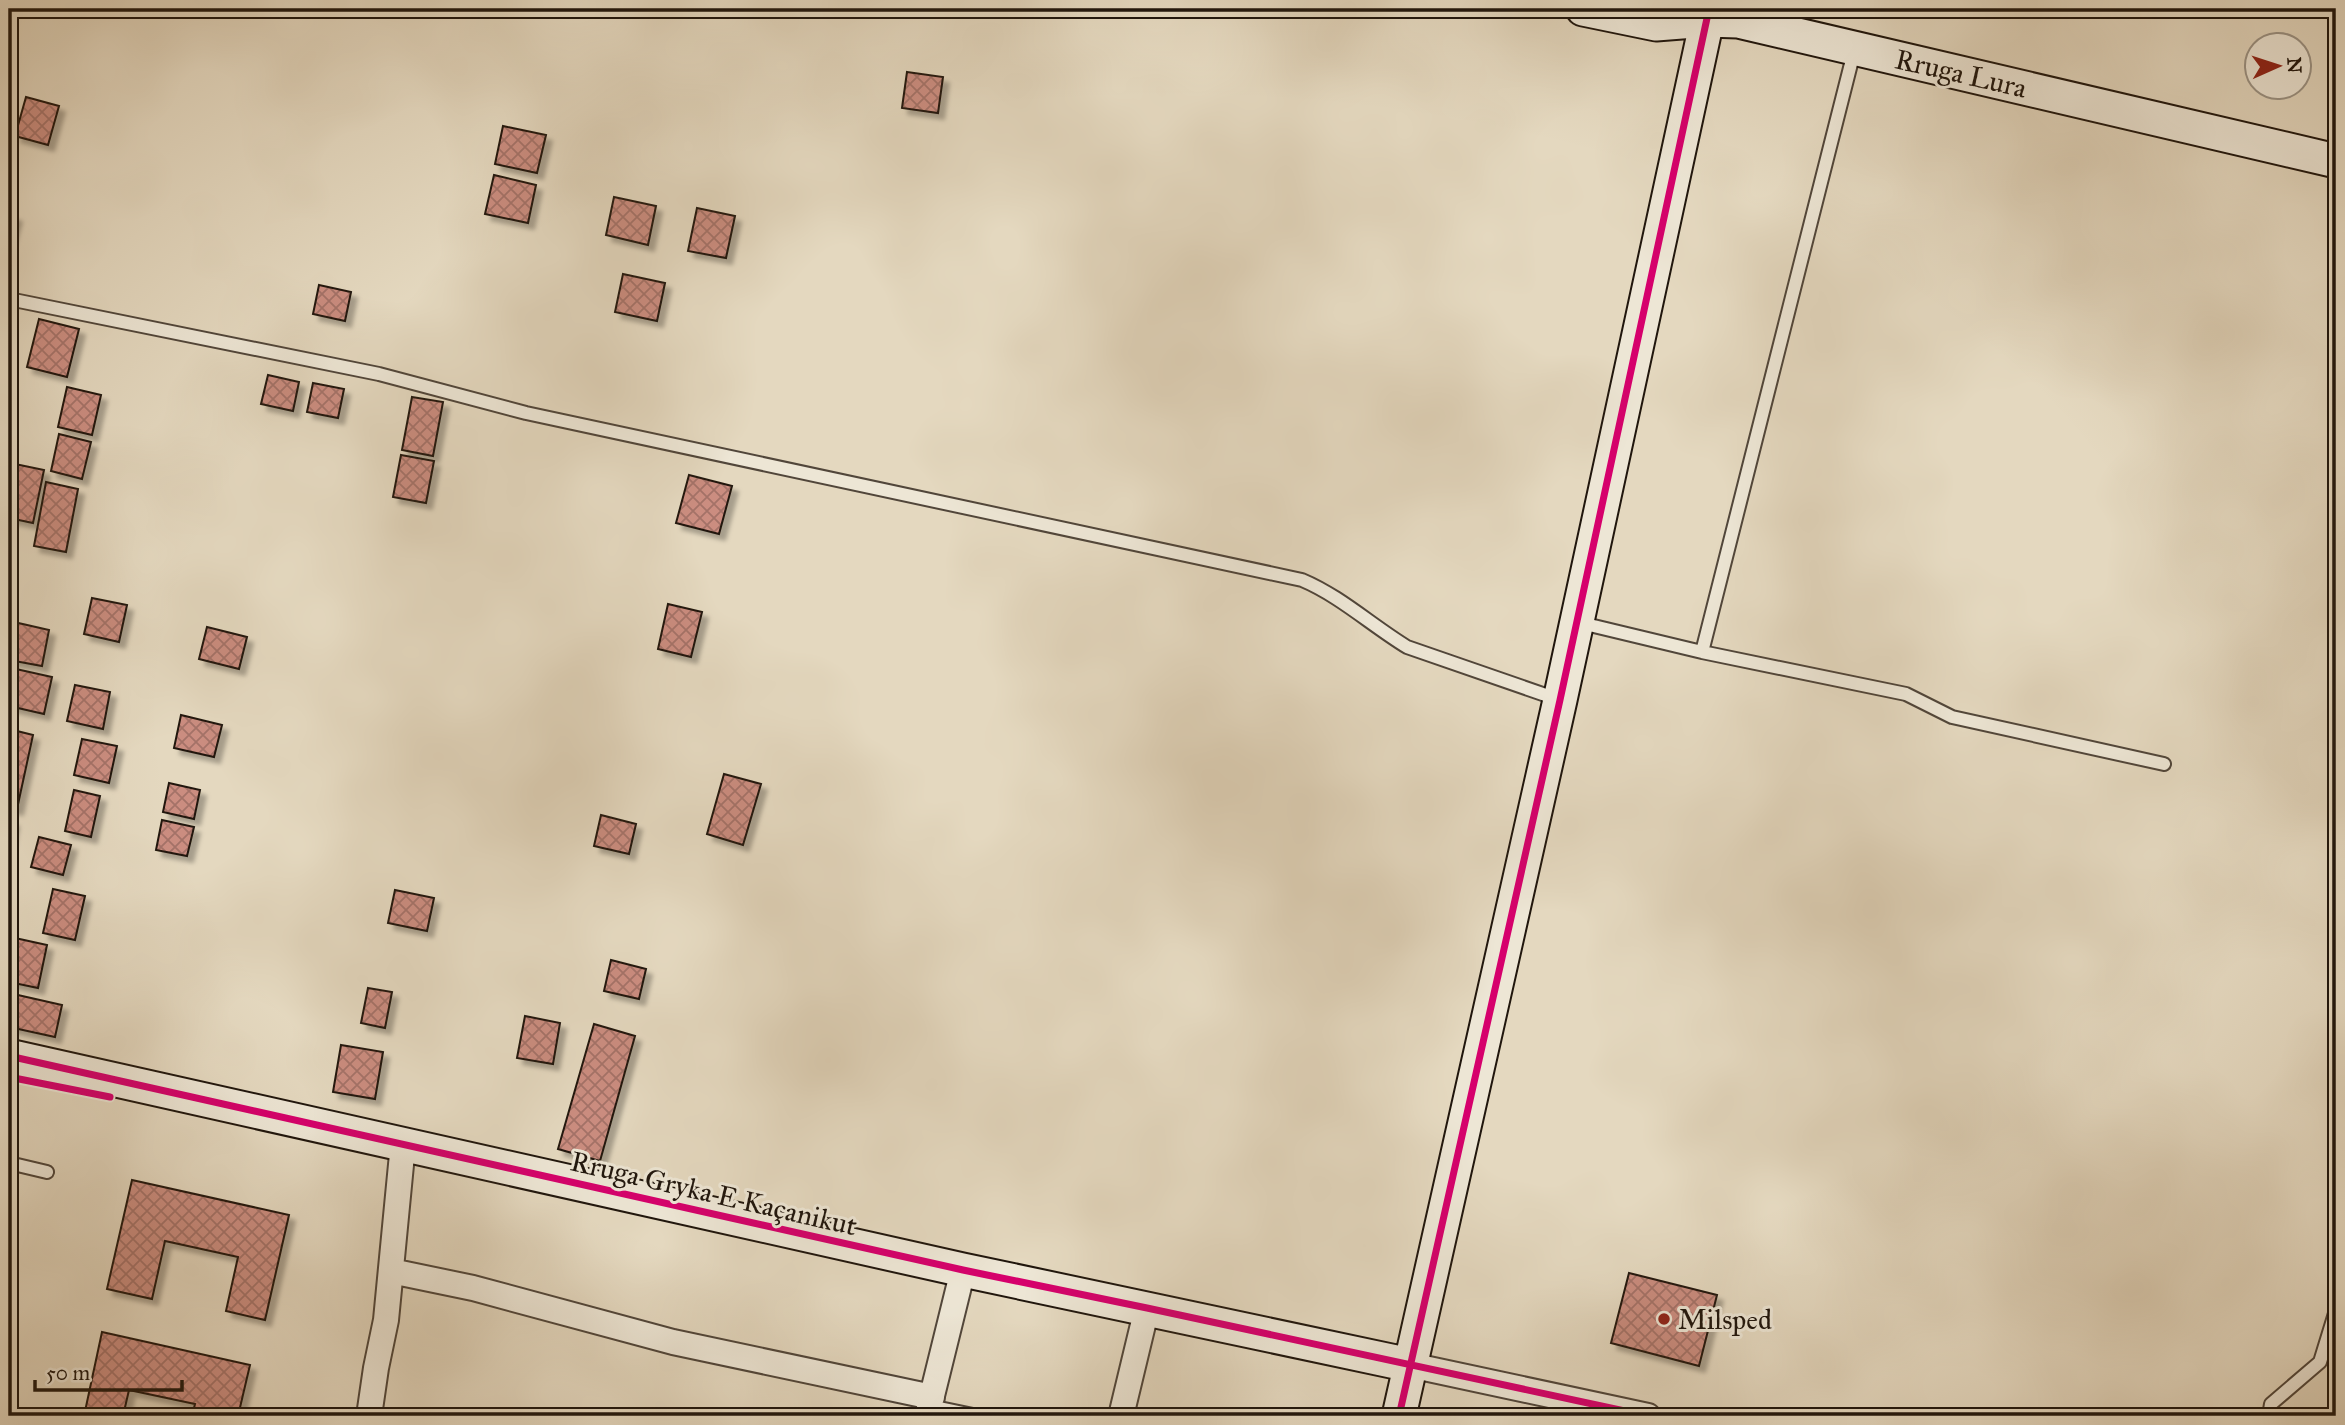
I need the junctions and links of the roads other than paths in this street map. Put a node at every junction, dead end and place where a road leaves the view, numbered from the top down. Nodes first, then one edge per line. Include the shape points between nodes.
1 (1583, 9) edge
2 (1708, 14) edge
3 (1855, 48) junction
4 (2336, 161) edge
5 (9, 299) edge
6 (1577, 622) junction
7 (1702, 652) junction
8 (1560, 700) junction
9 (2164, 764) dead end
10 (9, 1056) edge
11 (403, 1144) junction
12 (9, 1163) edge
13 (47, 1172) dead end
14 (963, 1270) junction
15 (391, 1271) junction
16 (1147, 1308) junction
17 (2336, 1310) edge
18 (1410, 1364) junction
19 (930, 1406) edge
20 (1582, 1409) edge
21 (369, 1416) edge
22 (978, 1416) edge
23 (1121, 1416) edge
24 (1399, 1416) edge
25 (1648, 1416) edge
26 (2269, 1416) edge

1 - 2 street, Rruga Lura via 1656,24
2 - 3 street, Rruga Lura
2 - 6 street
3 - 4 street, Rruga Lura
3 - 7 lane
5 - 8 lane via 379,374 526,413 1302,580 1326,590 1408,647
6 - 7 lane
6 - 8 street
7 - 9 lane via 1906,694 1952,718
8 - 18 street
10 - 11 street, Rruga Gryka E Kaçanikut
11 - 14 street, Rruga Gryka E Kaçanikut
11 - 15 street
12 - 13 lane
14 - 16 street, Rruga Gryka E Kaçanikut
14 - 19 street
15 - 19 street
15 - 21 street
16 - 18 street, Rruga Gryka E Kaçanikut
16 - 23 street
17 - 26 lane via 2320,1362 2271,1405
18 - 20 street
18 - 24 street
19 - 22 lane
20 - 25 street

